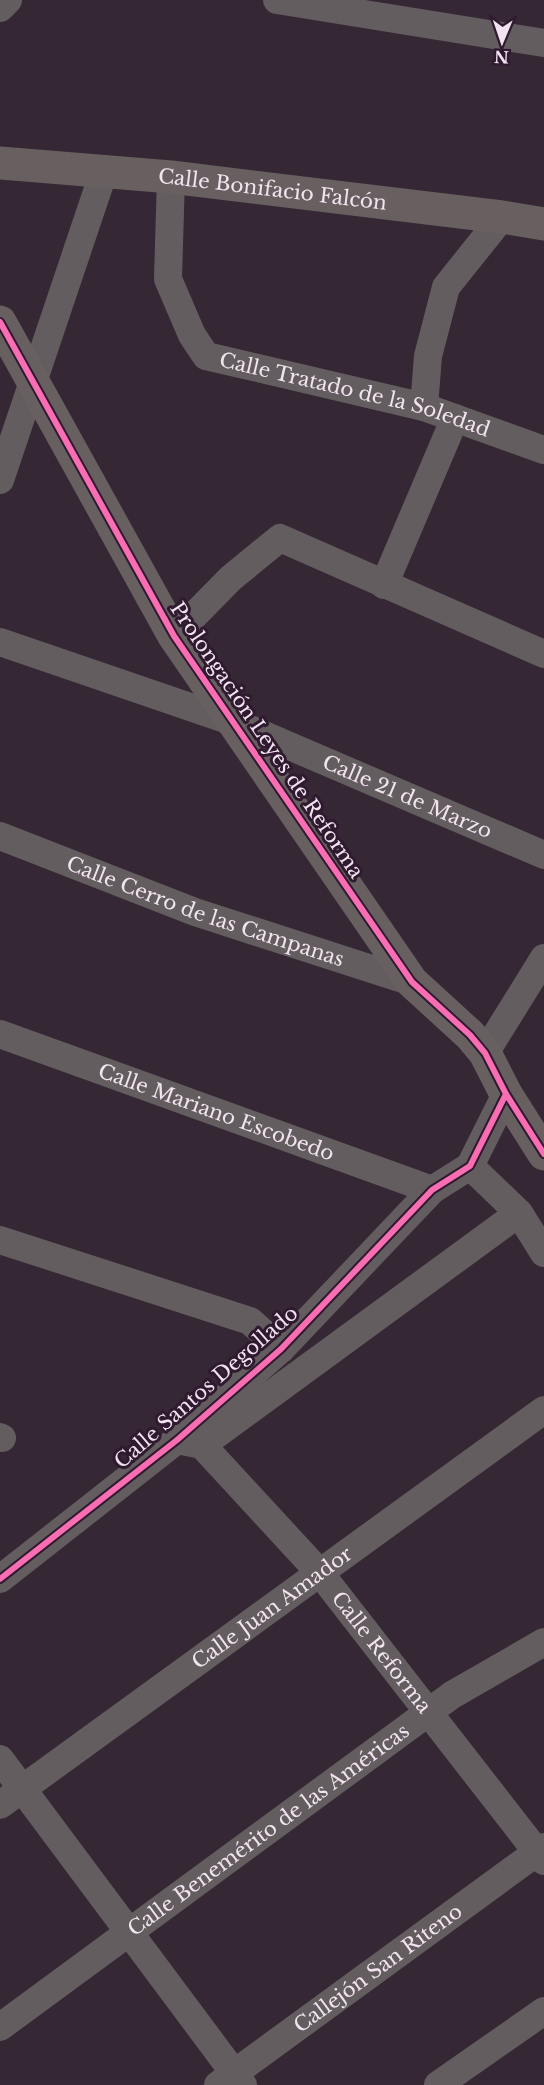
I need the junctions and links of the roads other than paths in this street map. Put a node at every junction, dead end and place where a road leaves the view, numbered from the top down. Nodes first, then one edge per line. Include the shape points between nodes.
1 (8, 0) edge
2 (277, 0) edge
3 (0, 8) edge
4 (544, 43) edge
5 (0, 163) edge
6 (104, 171) junction
7 (171, 177) junction
8 (502, 217) junction
9 (544, 224) edge
10 (0, 322) edge
11 (32, 380) junction
12 (424, 407) junction
13 (455, 418) junction
14 (544, 450) edge
15 (0, 480) edge
16 (384, 585) junction
17 (174, 636) junction
18 (0, 642) edge
19 (544, 654) edge
20 (231, 721) junction
21 (0, 836) edge
22 (544, 855) edge
23 (544, 958) edge
24 (412, 982) junction
25 (0, 1034) edge
26 (485, 1053) junction
27 (506, 1094) junction
28 (544, 1154) edge
29 (470, 1166) junction
30 (432, 1190) junction
31 (519, 1213) junction
32 (0, 1240) edge
33 (544, 1253) edge
34 (281, 1349) junction
35 (544, 1410) edge
36 (190, 1442) junction
37 (320, 1573) junction
38 (0, 1579) edge
39 (544, 1642) edge
40 (429, 1712) junction
41 (0, 1759) edge
42 (11, 1797) edge
43 (542, 1853) edge
44 (129, 1934) junction
45 (544, 2011) edge
46 (0, 2027) edge
47 (232, 2081) edge
48 (438, 2085) edge

1 - 3 street
2 - 4 street
5 - 6 street, Calle Bonifacio Falcón
6 - 7 street, Calle Bonifacio Falcón
6 - 11 street
7 - 8 street, Calle Bonifacio Falcón
7 - 12 street, Calle Tratado de la Soledad via 168,279 192,335 206,356
8 - 9 street, Calle Bonifacio Falcón
8 - 12 street via 446,287 428,356
10 - 11 street, Prolongación Leyes de Reforma
11 - 15 street
11 - 17 street, Prolongación Leyes de Reforma
12 - 13 street, Calle Tratado de la Soledad
13 - 14 street, Calle Tratado de la Soledad
13 - 16 street
16 - 17 street via 280,538 231,578
16 - 19 street
17 - 20 street, Prolongación Leyes de Reforma
18 - 20 street, Calle 21 de Marzo
20 - 22 street, Calle 21 de Marzo
20 - 24 street, Prolongación Leyes de Reforma
21 - 24 street, Calle Cerro de las Campanas via 195,912
23 - 26 street
24 - 26 street, Prolongación Leyes de Reforma
25 - 30 street, Calle Mariano Escobedo
26 - 27 street, Prolongación Leyes de Reforma
27 - 28 street, Prolongación Leyes de Reforma
27 - 29 street
29 - 30 street, Calle Santos Degollado
29 - 31 street
30 - 34 street, Calle Santos Degollado
31 - 33 street
31 - 36 street, Calle Santos Degollado
32 - 34 street via 250,1321
34 - 36 street, Calle Santos Degollado
35 - 37 street, Calle Juan Amador
36 - 37 street, Calle Reforma
36 - 38 street, Calle Santos Degollado
37 - 40 street, Calle Reforma
37 - 42 street, Calle Juan Amador
39 - 40 street, Calle Benemérito de las Américas
40 - 43 street, Calle Reforma
40 - 44 street, Calle Benemérito de las Américas
41 - 42 street
42 - 44 street
43 - 47 street, Callejón San Riteno
44 - 46 street, Calle Benemérito de las Américas
44 - 47 street
45 - 48 street

